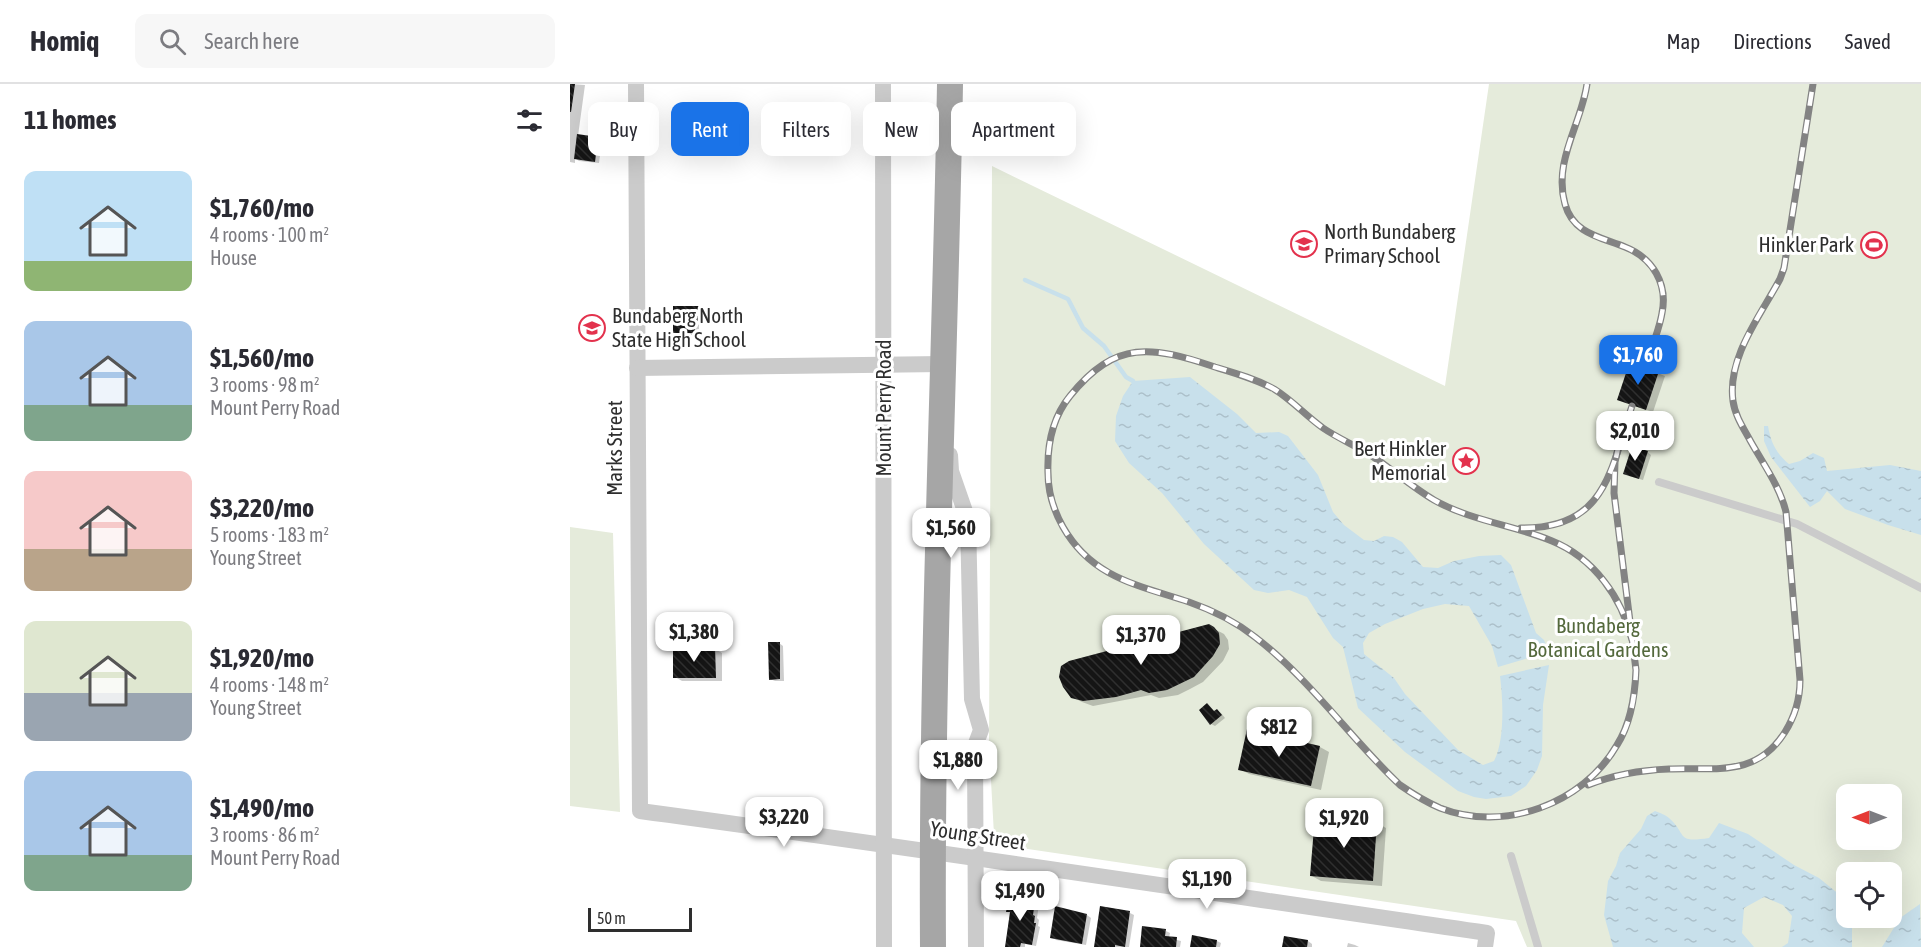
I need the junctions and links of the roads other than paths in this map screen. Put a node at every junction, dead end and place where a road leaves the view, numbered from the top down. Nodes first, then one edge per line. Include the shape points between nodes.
1 (636, 84) edge
2 (883, 84) edge
3 (951, 89) edge
4 (884, 366) junction
5 (637, 368) junction
6 (942, 374) junction
7 (1659, 482) dead end
8 (1921, 588) edge
9 (640, 811) joint
10 (883, 844) junction
11 (932, 851) junction
12 (1511, 856) dead end
13 (976, 859) junction
14 (1486, 940) edge
15 (884, 947) edge
16 (933, 947) edge
17 (976, 947) edge
18 (1538, 947) edge

1 - 5 street, Marks Street
2 - 4 street, Mount Perry Road
3 - 6 main road
4 - 5 street
4 - 6 street
4 - 10 street, Mount Perry Road
5 - 9 street, Marks Street
6 - 11 main road
6 - 13 street via 951,471 968,520 972,699 981,730 975,746
7 - 8 lane via 1797,524
9 - 10 street, Young Street
10 - 11 street, Young Street
10 - 15 street, Mount Perry Road
11 - 13 street, Young Street
11 - 16 main road
12 - 18 lane
13 - 14 street, Young Street
13 - 17 street

